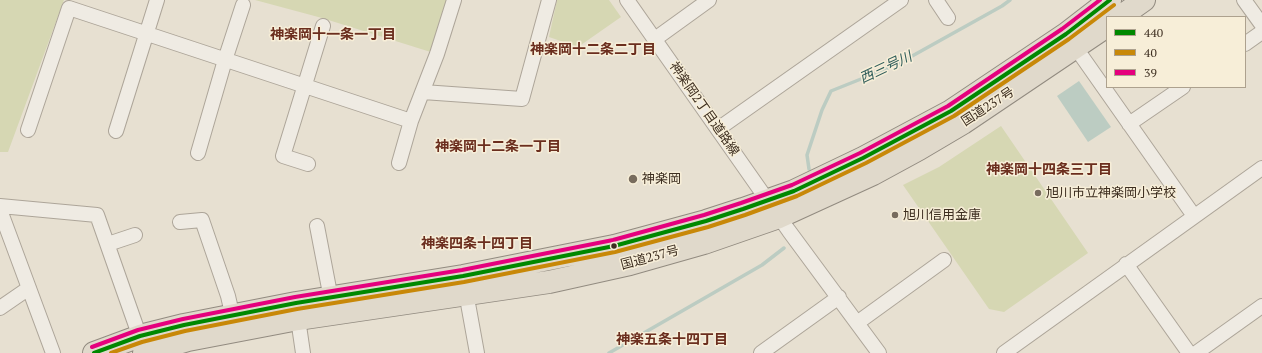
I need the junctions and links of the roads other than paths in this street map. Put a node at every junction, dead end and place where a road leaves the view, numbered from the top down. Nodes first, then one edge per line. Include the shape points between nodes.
1 (157, 0) edge
2 (454, 0) edge
3 (549, 0) edge
4 (627, 0) edge
5 (709, 0) edge
6 (901, 0) edge
7 (936, 0) edge
8 (1110, 0) edge
9 (1144, 0) edge
10 (1244, 0) edge
11 (242, 5) dead end
12 (1121, 16) edge
13 (948, 18) dead end
14 (1262, 25) edge
15 (323, 26) dead end
16 (1106, 26) edge
17 (1262, 32) edge
18 (146, 34) junction
19 (655, 39) junction
20 (1071, 41) junction
21 (1246, 43) edge
22 (225, 60) junction
23 (306, 87) junction
24 (1182, 88) edge
25 (423, 92) junction
26 (411, 121) junction
27 (1129, 124) junction
28 (718, 129) junction
29 (28, 130) dead end
30 (116, 131) dead end
31 (198, 152) dead end
32 (399, 162) dead end
33 (308, 164) dead end
34 (1262, 168) edge
35 (0, 206) edge
36 (774, 208) junction
37 (0, 210) edge
38 (1194, 216) junction
39 (180, 222) dead end
40 (317, 226) dead end
41 (135, 235) dead end
42 (108, 244) junction
43 (944, 260) dead end
44 (1126, 264) junction
45 (464, 285) junction
46 (29, 288) junction
47 (839, 297) junction
48 (332, 306) junction
49 (1262, 306) edge
50 (0, 308) edge
51 (297, 311) junction
52 (234, 323) junction
53 (857, 323) junction
54 (143, 347) edge
55 (53, 353) edge
56 (94, 353) edge
57 (303, 353) edge
58 (477, 353) edge
59 (761, 353) edge
60 (879, 353) edge
61 (1004, 353) edge
62 (1189, 353) edge
63 (1196, 353) edge

1 - 18 street
2 - 25 street
3 - 25 street via 522,99
4 - 19 street, 神楽岡2丁目道路線
5 - 19 street
6 - 28 street
7 - 13 street
8 - 20 highway, 国道237号
9 - 12 highway
10 - 14 street
11 - 22 street
15 - 23 street
16 - 20 highway, 国道237号
17 - 21 street
18 - 22 street
18 - 29 street via 69,8
18 - 30 street
19 - 28 street, 神楽岡2丁目道路線
20 - 27 street
20 - 36 highway, 国道237号 via 963,123 919,149 873,174
22 - 23 street
22 - 31 street
23 - 26 street
23 - 33 street via 283,156
24 - 27 street
25 - 26 street
26 - 32 street
27 - 38 street
28 - 36 street, 神楽岡2丁目道路線
34 - 38 street
35 - 42 street via 97,215
36 - 45 highway, 国道237号 via 704,244 630,264 549,282
36 - 47 street, 神楽岡2丁目道路線
37 - 46 street
38 - 44 street
39 - 52 street via 202,220 228,296
40 - 48 street
41 - 42 street
42 - 54 street
43 - 53 street
44 - 61 street
44 - 62 street
45 - 48 highway, 国道237号
45 - 58 street
46 - 50 street
46 - 55 street
47 - 53 street, 神楽岡2丁目道路線
47 - 59 street
48 - 51 highway, 国道237号
49 - 63 street
51 - 52 highway, 国道237号
51 - 57 street
52 - 54 highway, 国道237号 via 188,340
53 - 60 street, 神楽岡2丁目道路線
54 - 56 highway, 国道237号

